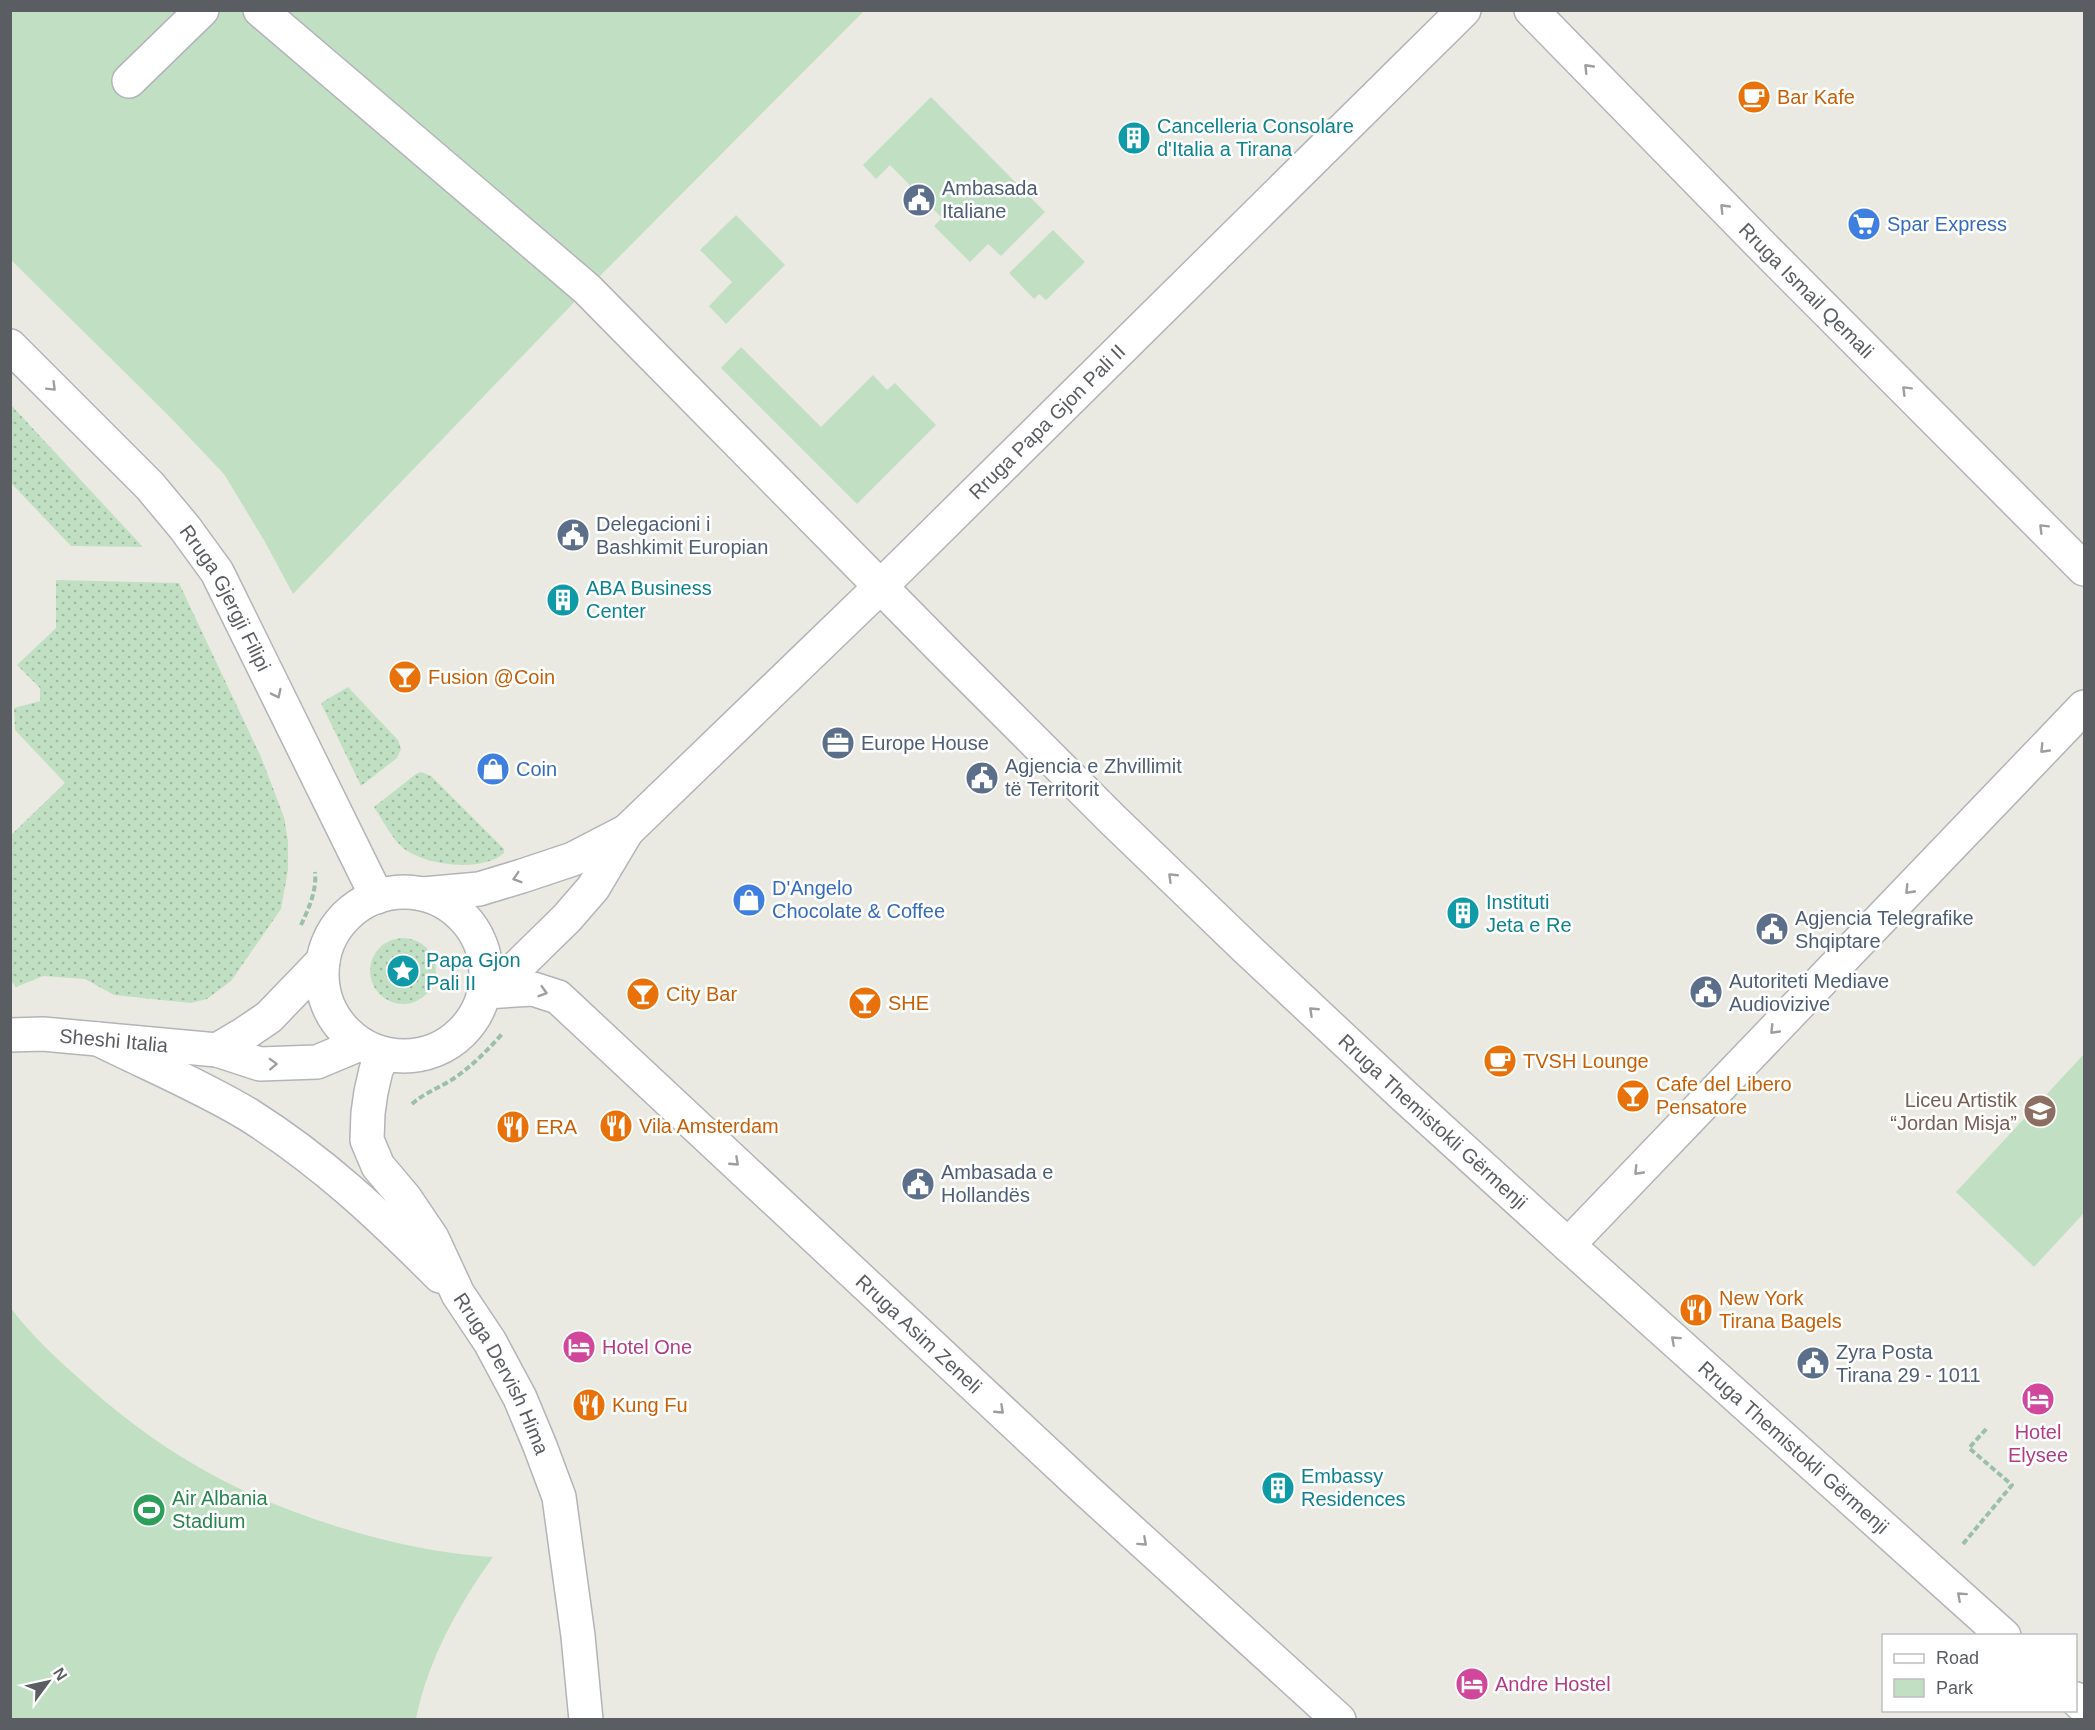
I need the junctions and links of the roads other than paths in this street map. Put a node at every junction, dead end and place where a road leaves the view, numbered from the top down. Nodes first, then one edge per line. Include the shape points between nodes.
1 (202, 10) edge
2 (260, 10) edge
3 (1464, 10) edge
4 (1531, 10) edge
5 (129, 81) dead end
6 (10, 346) edge
7 (2085, 569) edge
8 (880, 587) junction
9 (2085, 707) edge
10 (627, 831) junction
11 (421, 894) junction
12 (377, 897) junction
13 (323, 962) junction
14 (485, 990) junction
15 (10, 1035) edge
16 (98, 1039) junction
17 (372, 1048) junction
18 (217, 1050) junction
19 (1568, 1245) junction
20 (458, 1294) junction
21 (2003, 1634) edge
22 (586, 1719) edge
23 (1339, 1719) edge

1 - 5 street
2 - 8 street, Rruga Themistokli Gërmenji via 587,289
3 - 8 street, Rruga Papa Gjon Pali II
7 -> 4 street, Rruga Ismail Qemali
6 -> 12 street, Rruga Gjergji Filipi via 150,486 217,572
8 - 10 street, Rruga Papa Gjon Pali II
19 -> 8 street, Rruga Themistokli Gërmenji via 1238,940
9 -> 19 street
10 -> 11 street, Rruga Papa Gjon Pali II via 573,859 522,876 479,889
10 - 14 street, Rruga Papa Gjon Pali II via 593,888 567,918 516,968
11 - 12 street via 399,892
11 - 14 street via 445,902 479,938 486,963
12 - 13 street via 357,907 341,922
13 - 17 street via 323,985 330,1008 342,1028
13 - 18 street via 269,1017
14 - 17 street via 475,1016 459,1036 436,1050 410,1056
14 -> 23 street, Rruga Asim Zeneli via 533,989 558,997 1085,1489
15 - 16 street, Sheshi Italia
16 - 18 street, Sheshi Italia
16 - 20 street via 212,1095 296,1147 351,1190
18 -> 17 street, Sheshi Italia via 260,1064 316,1062
17 - 20 street, Rruga Dervish Hima via 376,1070 367,1140 378,1166 432,1238
21 -> 19 street, Rruga Themistokli Gërmenji
20 - 22 street, Rruga Dervish Hima via 520,1398 559,1497

